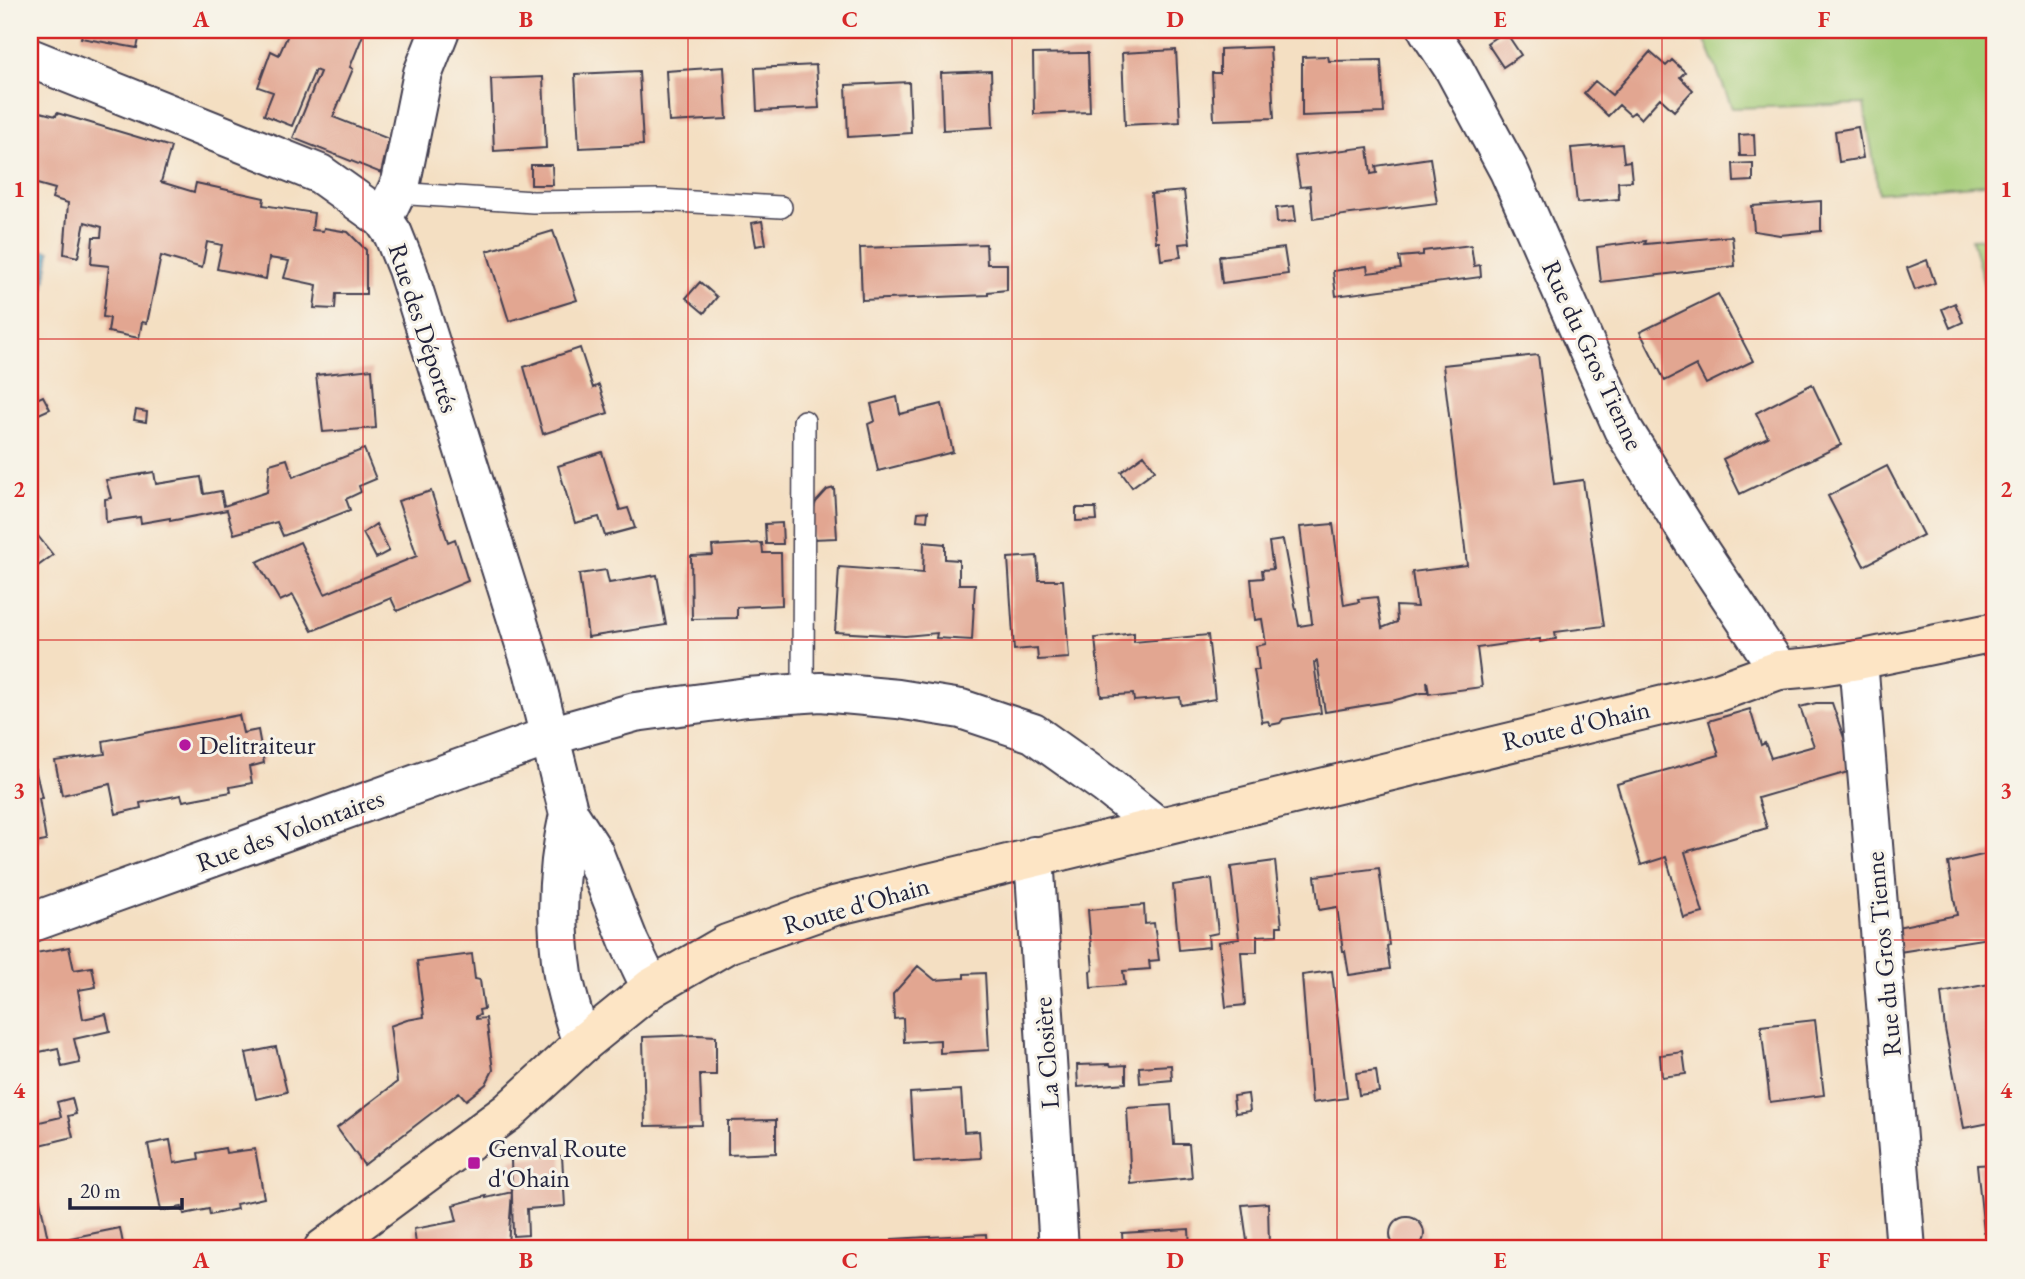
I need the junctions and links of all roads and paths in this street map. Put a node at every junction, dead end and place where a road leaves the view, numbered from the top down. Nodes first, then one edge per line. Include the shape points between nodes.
1 (440, 30) edge
2 (1428, 30) edge
3 (30, 58) edge
4 (389, 206) junction
5 (781, 207) dead end
6 (804, 421) dead end
7 (1995, 632) edge
8 (1858, 660) junction
9 (1779, 670) junction
10 (803, 693) junction
11 (550, 736) junction
12 (569, 814) junction
13 (1157, 827) junction
14 (1034, 856) junction
15 (30, 923) edge
16 (651, 988) junction
17 (582, 1044) junction
18 (323, 1249) edge
19 (1059, 1249) edge
20 (1906, 1249) edge

1 - 4 street via 423,73 401,182
2 - 9 street, Rue du Gros Tienne via 1508,171 1623,429
3 - 4 street, Rue des Déportés
4 - 5 lane via 659,201
4 - 11 street, Rue des Déportés via 393,234
6 - 10 lane
7 - 8 main road, Route d'Ohain
8 - 9 main road, Route d'Ohain
8 - 20 street, Rue du Gros Tienne
9 - 13 main road, Route d'Ohain via 1718,692
10 - 11 street via 635,712
10 - 13 street via 898,699 961,709 1033,733
11 - 12 street, Rue des Déportés
11 - 15 street, Rue des Volontaires
12 - 16 street, Rue des Déportés via 593,851
12 - 17 street, Rue des Déportés via 557,916 564,978
13 - 14 main road, Route d'Ohain
14 - 16 main road, Route d'Ohain via 834,906 727,944
14 - 19 street, La Closière
16 - 17 main road, Route d'Ohain
17 - 18 main road, Route d'Ohain via 508,1112

